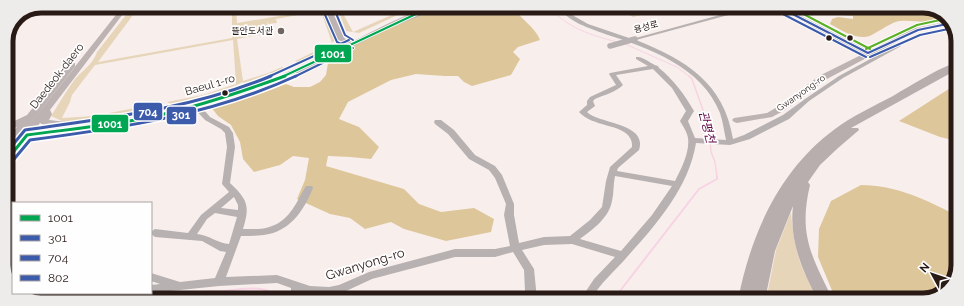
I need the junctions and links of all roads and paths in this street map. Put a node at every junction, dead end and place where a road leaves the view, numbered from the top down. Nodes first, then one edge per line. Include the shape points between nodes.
1 (120, 13) edge
2 (330, 13) edge
3 (412, 13) edge
4 (418, 13) edge
5 (568, 13) edge
6 (732, 13) edge
7 (791, 13) edge
8 (945, 24) edge
9 (375, 30) junction
10 (338, 32) junction
11 (349, 44) junction
12 (610, 46) dead end
13 (898, 46) dead end
14 (87, 52) junction
15 (868, 53) junction
16 (638, 58) dead end
17 (656, 67) junction
18 (951, 69) edge
19 (951, 75) edge
20 (196, 106) junction
21 (46, 111) junction
22 (34, 112) junction
23 (736, 120) dead end
24 (438, 122) dead end
25 (13, 125) edge
26 (73, 125) junction
27 (13, 131) edge
28 (25, 132) junction
29 (695, 140) junction
30 (13, 141) edge
31 (730, 143) junction
32 (13, 150) edge
33 (813, 166) junction
34 (612, 173) junction
35 (678, 184) junction
36 (309, 188) dead end
37 (235, 192) junction
38 (213, 210) junction
39 (242, 214) junction
40 (155, 233) dead end
41 (238, 233) junction
42 (190, 237) junction
43 (572, 240) junction
44 (515, 247) junction
45 (232, 248) junction
46 (623, 255) junction
47 (754, 256) junction
48 (219, 282) junction
49 (153, 283) edge
50 (296, 286) junction
51 (295, 293) edge
52 (530, 293) edge
53 (590, 293) edge
54 (742, 293) edge
55 (746, 293) edge
56 (758, 293) edge
57 (823, 293) edge

1 - 14 main road, Daedeok-daero
2 - 10 main road
3 - 9 main road, Baeul 1-ro
4 - 11 main road, Baeul 1-ro
5 - 31 street via 577,21 644,45 689,69 708,88 722,109
6 - 12 street, 용성로, bridge
7 - 15 main road
8 - 15 main road, Gwanyong-ro via 917,29
9 - 10 main road via 349,37
9 - 11 main road, Baeul 1-ro
10 - 11 main road via 341,39
11 - 20 main road, Baeul 1-ro via 291,74 248,91
11 - 26 main road, Baeul 1-ro via 267,80 215,98 117,119
13 - 31 street via 841,77 786,117
14 - 21 main road, Daedeok-daero
14 - 22 main road, Daedeok-daero
15 - 23 main road, Gwanyong-ro via 822,78 769,115
16 - 17 street
17 - 29 street via 678,89 690,110 684,121
17 - 34 street via 612,74 620,85 592,98 591,106 583,112 596,121 619,127 635,138 636,148 614,167
18 - 47 highway via 878,108 837,132 824,143 795,173 785,189 764,228
19 - 33 highway via 863,124 837,143
20 - 28 main road, Baeul 1-ro via 115,123
20 - 37 street via 209,121 226,129 231,137 226,184
21 - 26 main road via 45,123
21 - 28 main road, Daedeok-daero
22 - 25 main road
22 - 28 main road, Daedeok-daero
24 - 44 street via 451,132 472,157 492,168 499,177 510,204 509,215
26 - 28 main road, Baeul 1-ro
27 - 28 street
28 - 30 main road, Daedeok-daero
28 - 32 main road, Daedeok-daero
29 - 31 street
29 - 35 street
33 - 56 highway via 794,193 774,234 765,260
33 - 57 highway via 797,214 805,257
34 - 35 street
34 - 43 street via 604,213
35 - 46 street via 647,229
36 - 41 street via 294,214 275,229
37 - 38 street
37 - 39 street via 243,204
38 - 39 street
38 - 42 street via 204,217
39 - 41 street
40 - 42 street
41 - 45 street
42 - 45 street via 204,238 223,248
43 - 44 street, Gwanyong-ro via 544,241
43 - 46 street, Gwanyong-ro
44 - 50 street, Gwanyong-ro via 495,253 455,253 369,276 340,289 310,290
44 - 52 street via 528,269
45 - 48 street
46 - 53 street
47 - 54 highway
47 - 55 highway
48 - 49 street, Gwanyong-ro via 193,285
48 - 50 street, Gwanyong-ro via 277,279
50 - 51 street

